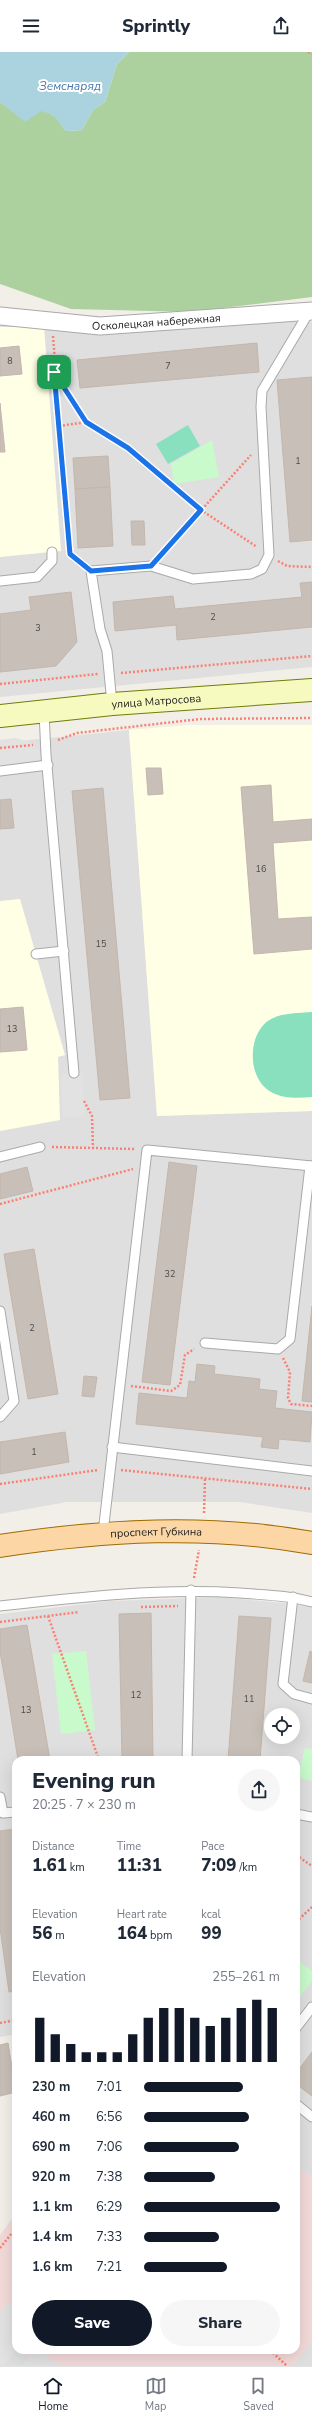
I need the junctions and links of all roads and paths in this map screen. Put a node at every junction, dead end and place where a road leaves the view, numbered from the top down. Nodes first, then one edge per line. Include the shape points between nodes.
1 (308, 52) edge
2 (312, 54) edge
3 (310, 311) edge
4 (0, 316) edge
5 (52, 322) junction
6 (54, 372) junction
7 (86, 422) junction
8 (59, 426) junction
9 (263, 442) junction
10 (201, 510) junction
11 (52, 552) dead end
12 (151, 566) junction
13 (91, 571) junction
14 (0, 581) edge
15 (312, 656) edge
16 (109, 674) junction
17 (0, 684) edge
18 (312, 690) edge
19 (112, 704) junction
20 (44, 712) junction
21 (0, 716) edge
22 (312, 718) edge
23 (46, 744) junction
24 (0, 748) edge
25 (48, 765) junction
26 (0, 771) edge
27 (64, 951) junction
28 (36, 954) dead end
29 (74, 1073) dead end
30 (84, 1101) dead end
31 (40, 1147) joint
32 (93, 1148) junction
33 (147, 1150) junction
34 (0, 1157) edge
35 (146, 1166) junction
36 (311, 1166) edge
37 (0, 1204) edge
38 (0, 1311) edge
39 (205, 1343) joint
40 (278, 1349) junction
41 (119, 1384) junction
42 (312, 1406) edge
43 (0, 1416) edge
44 (112, 1447) junction
45 (109, 1469) junction
46 (312, 1471) edge
47 (0, 1484) edge
48 (312, 1489) edge
49 (103, 1533) junction
50 (312, 1543) edge
51 (0, 1546) edge
52 (191, 1590) junction
53 (293, 1597) junction
54 (312, 1602) edge
55 (0, 1606) edge
56 (192, 1606) junction
57 (140, 1607) dead end
58 (87, 1611) dead end
59 (48, 1616) junction
60 (0, 1622) edge
61 (312, 1699) edge
62 (98, 1756) edge
63 (187, 1756) edge
64 (0, 1797) edge
65 (12, 1812) edge
66 (300, 1815) edge
67 (312, 1817) edge
68 (300, 1858) edge
69 (312, 1866) edge
70 (312, 1907) edge
71 (300, 1918) edge
72 (312, 2007) edge
73 (12, 2021) edge
74 (0, 2023) edge
75 (300, 2023) edge
76 (300, 2107) edge
77 (312, 2117) edge
78 (12, 2233) edge
79 (0, 2248) edge
80 (274, 2354) edge
81 (287, 2366) edge

1 - 2 path
3 - 5 street, Осколецкая набережная via 100,326
3 - 9 lane via 262,391
4 - 5 street, Осколецкая набережная
5 - 6 path
6 - 7 path
6 - 8 path
7 - 8 path
7 - 10 path via 128,448
8 - 13 path via 70,554
9 - 10 path
9 - 12 lane via 269,556 262,569 251,574 193,579
10 - 12 path
11 - 14 lane via 52,561 37,577
12 - 13 lane
13 - 16 lane via 100,629 108,651
15 - 16 path
16 - 17 path
16 - 19 lane
18 - 19 main road, улица Матросова
19 - 20 main road, улица Матросова
20 - 21 main road, улица Матросова
20 - 23 lane
22 - 23 path via 200,719 77,733
23 - 24 path
23 - 25 lane
25 - 26 lane
25 - 27 lane
27 - 28 lane
27 - 29 lane
30 - 32 path via 92,1116
31 - 32 path
31 - 34 lane
32 - 33 path
33 - 35 lane
33 - 36 lane
35 - 37 path
35 - 41 lane
36 - 40 lane via 290,1339
38 - 43 lane via 14,1400
39 - 40 lane
39 - 41 path via 185,1355 180,1385 171,1391
40 - 42 path via 290,1372 288,1398 291,1404
41 - 44 lane
44 - 45 lane
44 - 46 lane
45 - 47 path
45 - 48 path
45 - 49 lane
49 - 50 main road, проспект Губкина via 203,1530
49 - 51 main road, проспект Губкина
52 - 53 lane
52 - 55 lane via 108,1594
52 - 56 lane
53 - 54 lane
53 - 61 lane via 283,1684 294,1694
56 - 57 path
56 - 63 lane
58 - 59 path
59 - 60 path
59 - 62 path
64 - 65 lane via 3,1813
66 - 67 lane
68 - 69 path
70 - 71 path
72 - 75 lane
73 - 74 path
76 - 77 lane
78 - 79 path
80 - 81 path

